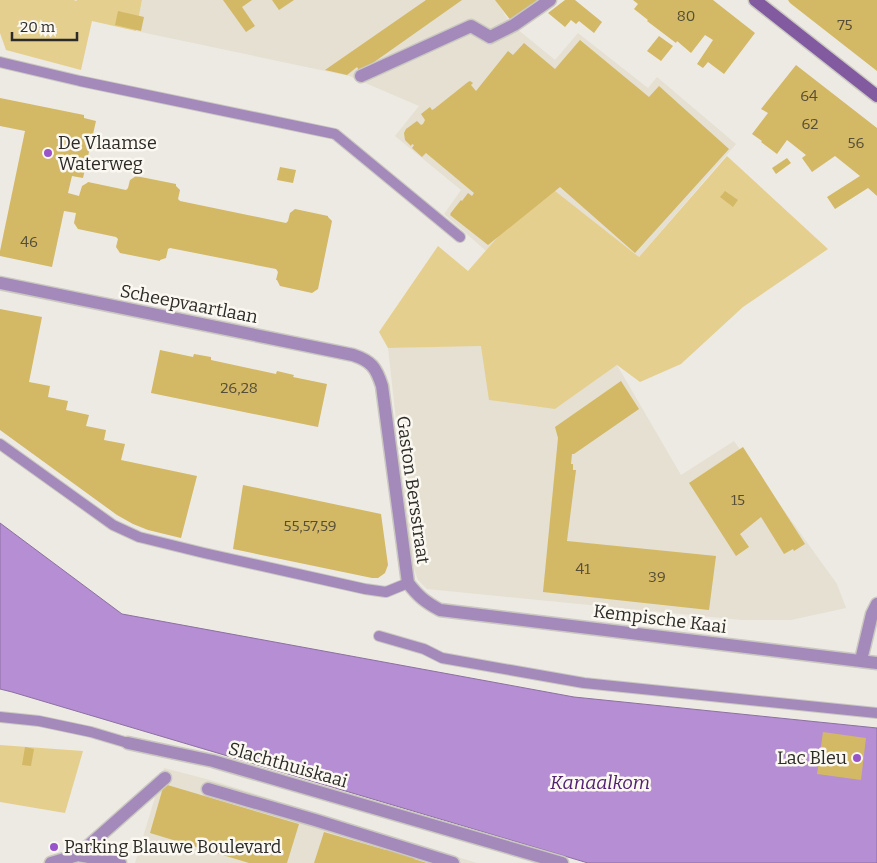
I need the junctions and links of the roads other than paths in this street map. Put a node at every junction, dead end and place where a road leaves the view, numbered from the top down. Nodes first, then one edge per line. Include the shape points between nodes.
1 (550, 0) edge
2 (755, 0) edge
3 (0, 62) edge
4 (361, 76) dead end
5 (877, 96) edge
6 (460, 238) dead end
7 (0, 283) edge
8 (370, 362) joint
9 (0, 444) edge
10 (408, 583) junction
11 (877, 604) edge
12 (440, 610) joint
13 (379, 636) dead end
14 (861, 660) junction
15 (877, 663) edge
16 (877, 713) edge
17 (0, 717) edge
18 (128, 743) joint
19 (165, 778) dead end
20 (208, 789) dead end
21 (78, 855) junction
22 (50, 863) edge
23 (120, 863) edge
24 (453, 863) edge
25 (562, 863) edge

1 - 4 street via 490,37 471,26
2 - 5 main road
3 - 6 lane via 335,134
7 - 8 street, Scheepvaartlaan via 353,355
8 - 10 street, Gaston Bersstraat via 382,386
9 - 10 lane via 114,525 139,537 365,589 386,592
10 - 12 street, Gaston Bersstraat via 417,595
11 - 14 street
12 - 14 street, Kempische Kaai
13 - 16 lane via 424,649 442,658 584,682
14 - 15 street, Kempische Kaai
17 - 18 lane, Slachthuiskaai via 39,721
18 - 25 street, Slachthuiskaai via 213,761
19 - 21 street
20 - 24 street
21 - 22 street
21 - 23 street

